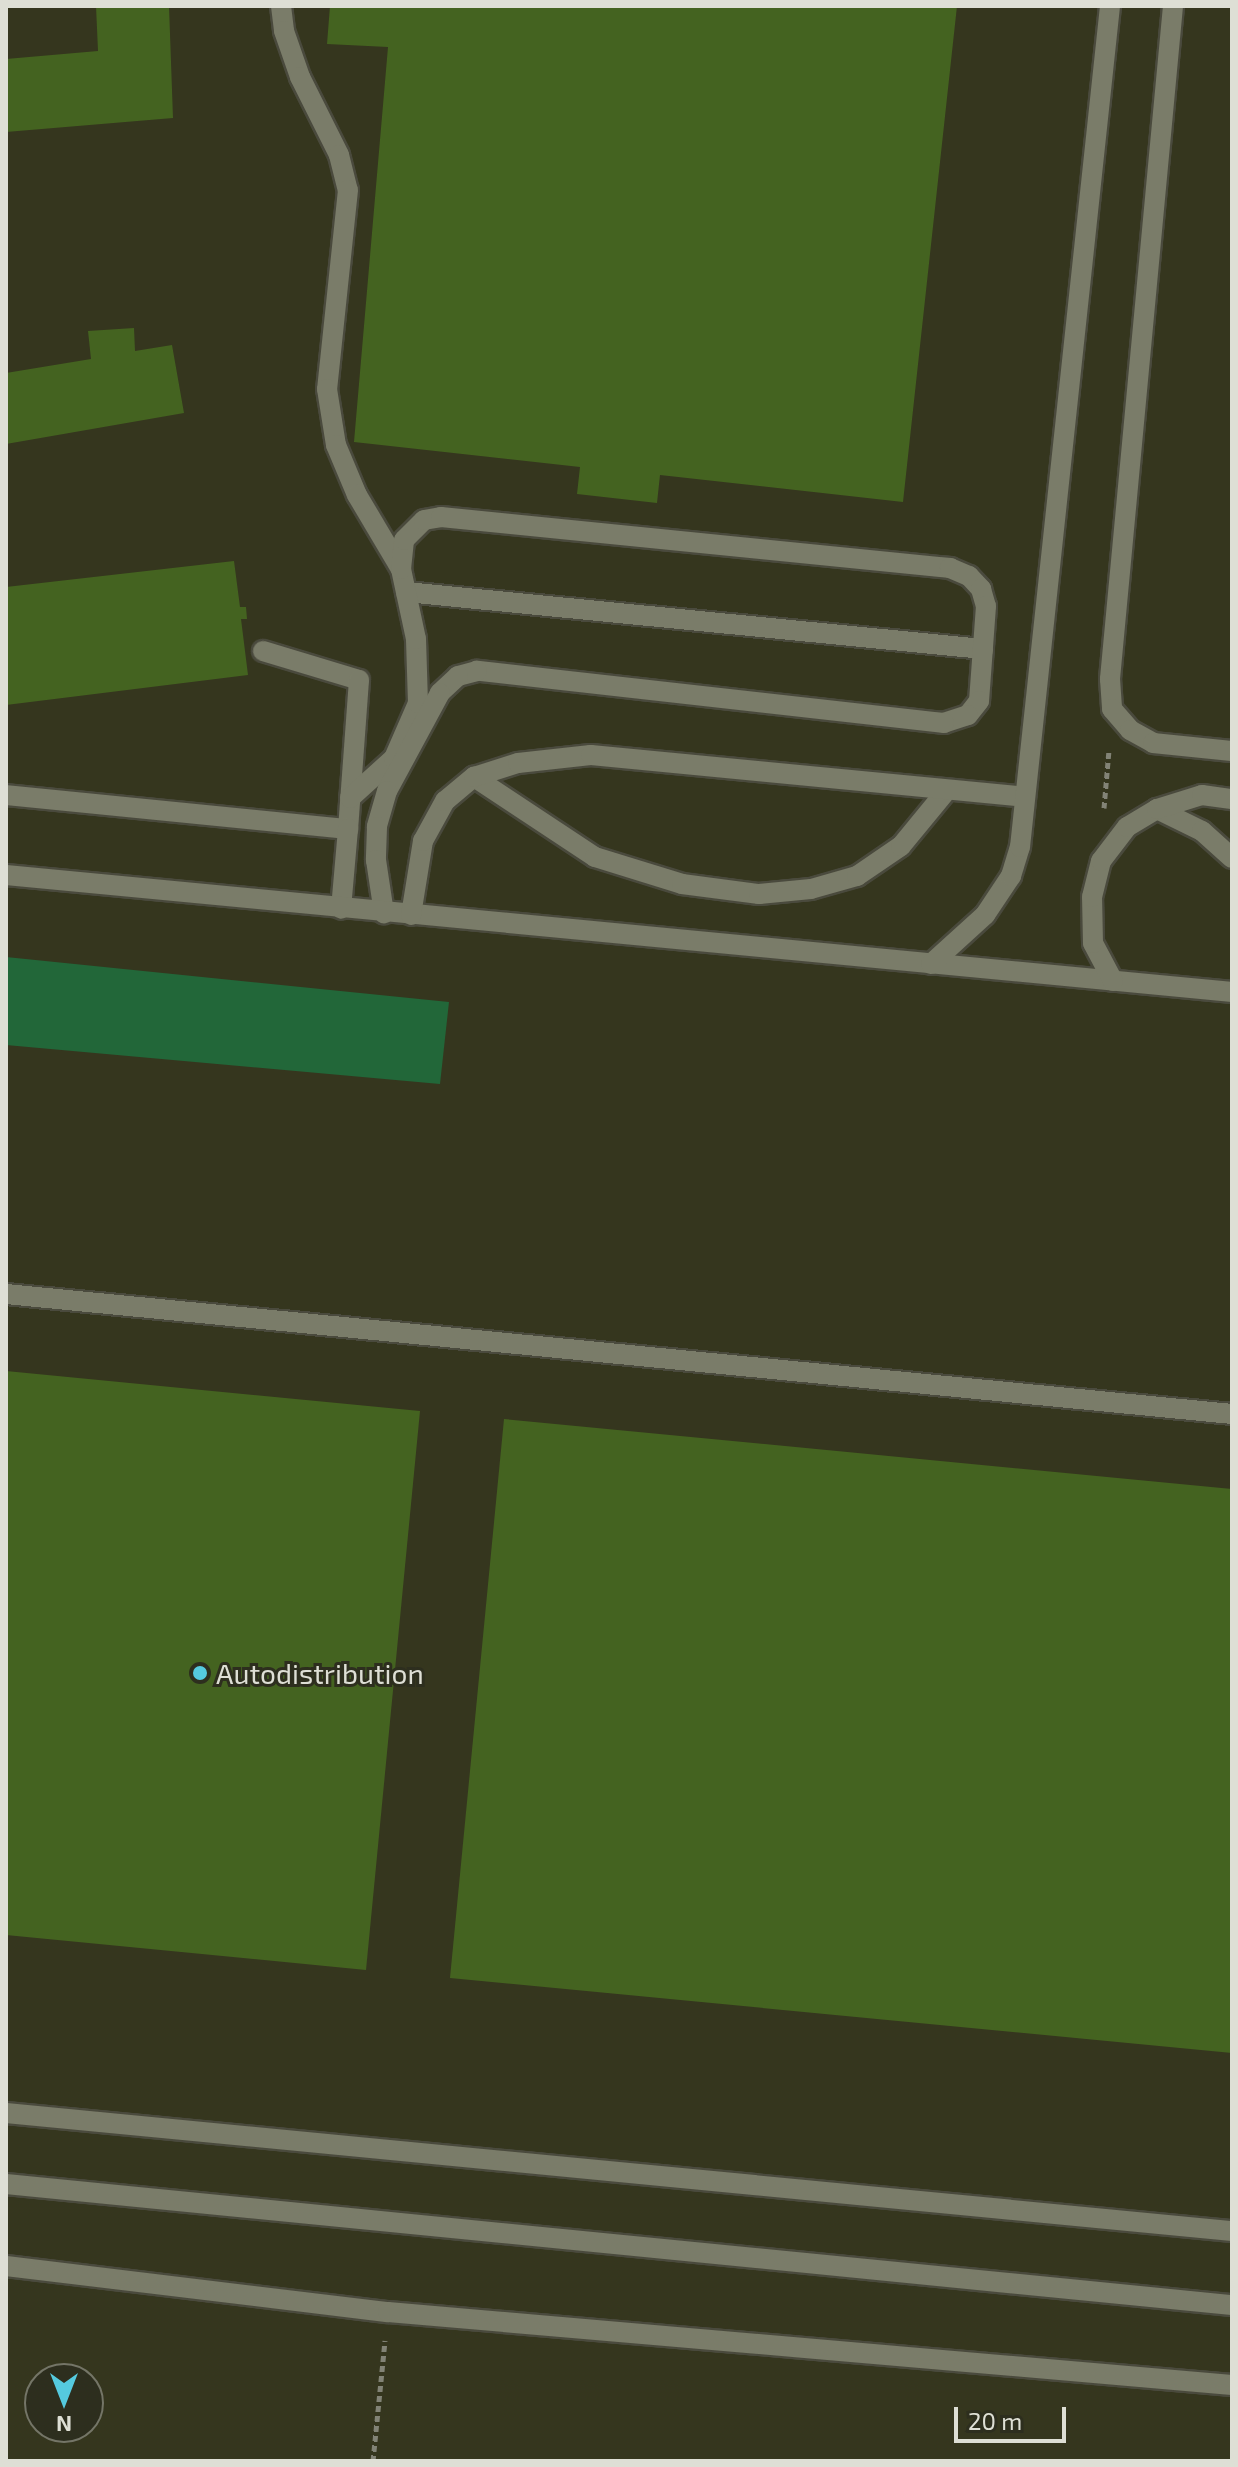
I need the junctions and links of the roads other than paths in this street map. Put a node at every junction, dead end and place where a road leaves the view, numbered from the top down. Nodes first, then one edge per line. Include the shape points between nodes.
1 (281, 6) edge
2 (1110, 6) edge
3 (1173, 6) edge
4 (401, 569) junction
5 (406, 592) junction
6 (983, 649) junction
7 (263, 651) dead end
8 (1232, 751) edge
9 (474, 777) junction
10 (947, 790) junction
11 (6, 795) edge
12 (1025, 797) junction
13 (350, 798) junction
14 (1232, 799) edge
15 (1157, 809) junction
16 (348, 829) junction
17 (1232, 858) edge
18 (6, 875) edge
19 (341, 909) junction
20 (384, 913) junction
21 (411, 915) junction
22 (931, 964) junction
23 (1113, 981) junction
24 (1232, 992) edge
25 (6, 1294) edge
26 (1232, 1414) edge
27 (6, 2113) edge
28 (6, 2184) edge
29 (1232, 2231) edge
30 (6, 2266) edge
31 (1232, 2305) edge
32 (1232, 2385) edge

1 - 4 lane via 300,77 339,155 348,190 327,389 336,445 357,495
2 - 12 lane
3 - 8 lane via 1110,679 1112,709 1130,730 1153,743
4 - 5 lane
4 - 6 lane via 404,540 424,520 441,517 950,568 969,576 981,589 986,606
5 - 6 lane
5 - 13 lane via 416,639 418,703 394,758
6 - 20 lane via 979,701 968,715 944,723 477,671 458,676 440,693 387,791 377,827 376,860
7 - 13 lane via 359,680
9 - 10 lane via 518,763 591,755
9 - 10 lane via 595,857 682,884 759,894 811,889 857,876 901,846
9 - 21 lane via 445,801 423,841
10 - 12 lane
11 - 16 lane
12 - 22 lane via 1011,876 985,915
13 - 16 lane
14 - 15 lane via 1202,795
15 - 17 lane via 1202,831
15 - 23 lane via 1127,827 1101,861 1092,897 1093,943
16 - 19 lane
18 - 19 lane
19 - 20 lane
20 - 21 lane
21 - 22 lane
22 - 23 lane
23 - 24 lane
25 - 26 lane
27 - 29 lane
28 - 31 lane
30 - 32 lane via 388,2312

